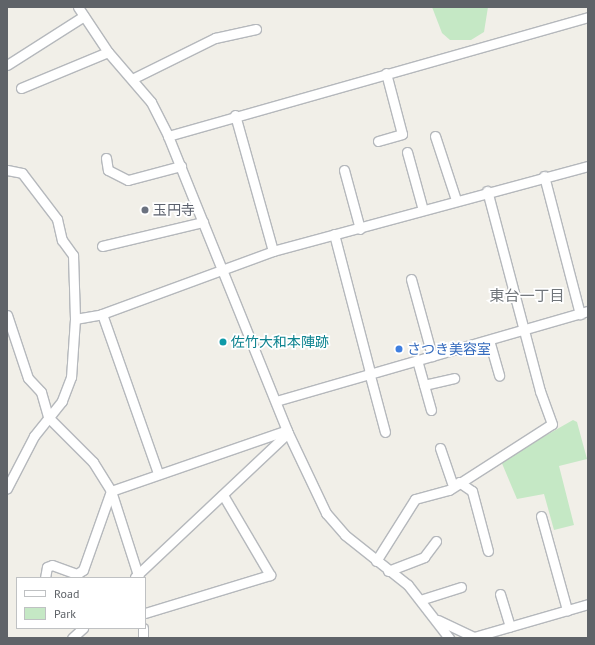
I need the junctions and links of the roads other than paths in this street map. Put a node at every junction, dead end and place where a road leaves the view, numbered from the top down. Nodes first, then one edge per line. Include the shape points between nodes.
1 (78, 7) edge
2 (84, 16) junction
3 (588, 17) edge
4 (256, 29) dead end
5 (108, 52) junction
6 (7, 65) edge
7 (386, 73) junction
8 (132, 79) junction
9 (21, 88) dead end
10 (235, 115) junction
11 (168, 136) junction
12 (435, 136) dead end
13 (378, 142) dead end
14 (407, 152) dead end
15 (106, 158) dead end
16 (181, 166) junction
17 (588, 166) edge
18 (7, 170) edge
19 (344, 170) dead end
20 (544, 176) junction
21 (487, 191) junction
22 (456, 200) junction
23 (423, 210) junction
24 (203, 222) junction
25 (360, 229) junction
26 (334, 234) junction
27 (102, 246) dead end
28 (273, 251) junction
29 (222, 267) junction
30 (411, 279) dead end
31 (584, 313) edge
32 (102, 314) junction
33 (7, 315) edge
34 (75, 319) junction
35 (524, 331) junction
36 (489, 340) junction
37 (10, 342) edge
38 (432, 356) junction
39 (417, 360) junction
40 (370, 372) junction
41 (499, 376) dead end
42 (454, 378) dead end
43 (424, 385) junction
44 (276, 401) junction
45 (431, 410) dead end
46 (48, 417) junction
47 (288, 431) junction
48 (385, 432) dead end
49 (440, 448) dead end
50 (158, 473) junction
51 (456, 484) junction
52 (7, 488) edge
53 (111, 491) junction
54 (223, 495) junction
55 (541, 516) dead end
56 (436, 541) dead end
57 (488, 551) dead end
58 (376, 561) junction
59 (388, 571) junction
60 (45, 577) edge
61 (137, 577) edge
62 (460, 587) dead end
63 (500, 594) dead end
64 (420, 600) junction
65 (588, 604) edge
66 (567, 610) junction
67 (146, 613) edge
68 (437, 620) junction
69 (510, 626) junction
70 (81, 629) edge
71 (475, 637) edge
72 (72, 638) edge
73 (449, 638) edge

1 - 2 street
2 - 5 street
2 - 6 street
3 - 7 street
4 - 8 street via 216,38
5 - 8 street
5 - 9 street
7 - 10 street
7 - 13 street via 402,134
8 - 11 street via 151,102
10 - 11 street
10 - 28 street
11 - 16 street
12 - 22 street
14 - 23 street
15 - 16 street via 108,170 128,180
16 - 24 street
17 - 20 street
18 - 34 street via 22,173 57,219 62,240 73,255
19 - 25 street
20 - 21 street
20 - 31 street
21 - 22 street
21 - 35 street
22 - 23 street
23 - 25 street
24 - 27 street
24 - 29 street
25 - 26 street
26 - 28 street
26 - 40 street
28 - 29 street
29 - 32 street
29 - 44 street
30 - 38 street
31 - 35 street
32 - 34 street
32 - 50 street
33 - 37 street
34 - 46 street via 71,377 62,400
35 - 36 street
35 - 51 street via 552,424
36 - 38 street
36 - 41 street
37 - 46 street via 28,378 41,392
38 - 39 street
39 - 40 street
39 - 43 street
40 - 44 street
40 - 48 street
42 - 43 street
43 - 45 street
44 - 47 street
46 - 52 street
46 - 53 street via 93,462
47 - 50 street
47 - 54 street
47 - 58 street via 326,513
49 - 51 street
50 - 53 street
51 - 57 street via 472,491
51 - 58 street via 415,499
53 - 60 street via 83,570 77,574 52,565 47,567
53 - 61 street
54 - 61 street
54 - 67 street via 270,575
55 - 66 street
56 - 59 street via 424,557
58 - 59 street
59 - 64 street
62 - 64 street
63 - 69 street
64 - 68 street
65 - 66 street
66 - 69 street
68 - 71 street
68 - 73 street
69 - 71 street
70 - 72 street

